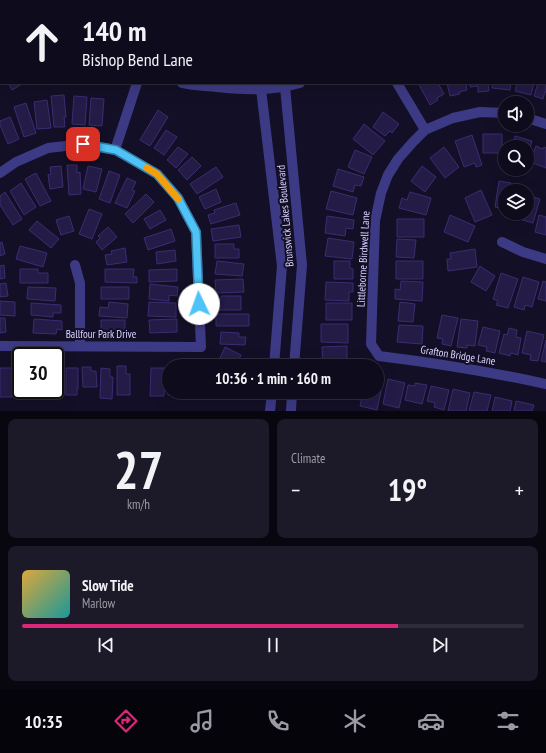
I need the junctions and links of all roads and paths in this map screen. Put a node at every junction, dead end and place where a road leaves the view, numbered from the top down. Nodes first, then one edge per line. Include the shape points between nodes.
1 (137, 84) edge
2 (186, 84) edge
3 (296, 84) edge
4 (398, 84) edge
5 (285, 87) junction
6 (261, 89) junction
7 (498, 113) edge
8 (534, 120) edge
9 (546, 124) edge
10 (425, 130) junction
11 (116, 150) junction
12 (0, 173) edge
13 (502, 242) dead end
14 (546, 259) edge
15 (75, 265) dead end
16 (371, 344) joint
17 (0, 346) edge
18 (80, 346) junction
19 (275, 359) edge
20 (295, 359) edge
21 (546, 384) edge
22 (271, 399) edge
23 (292, 399) edge
24 (270, 411) edge
25 (291, 411) edge

1 - 11 street
2 - 6 street via 242,90
3 - 5 street
4 - 10 street
5 - 6 street
5 - 20 street, Brunswick Lakes Boulevard via 302,265
6 - 19 street, Brunswick Lakes Boulevard via 282,266
7 - 10 street, Littleborne Birdwell Lane via 480,112 453,118
8 - 9 street
10 - 16 street, Littleborne Birdwell Lane via 398,159 381,193 375,221
11 - 12 street via 83,144 48,148 16,162
11 - 18 street, Ballfour Park Drive via 157,174 178,198 196,232 201,347
13 - 14 street
15 - 18 street via 80,283
16 - 21 street, Grafton Bridge Lane via 379,356 500,374
17 - 18 street, Ballfour Park Drive
22 - 24 street
23 - 25 street

